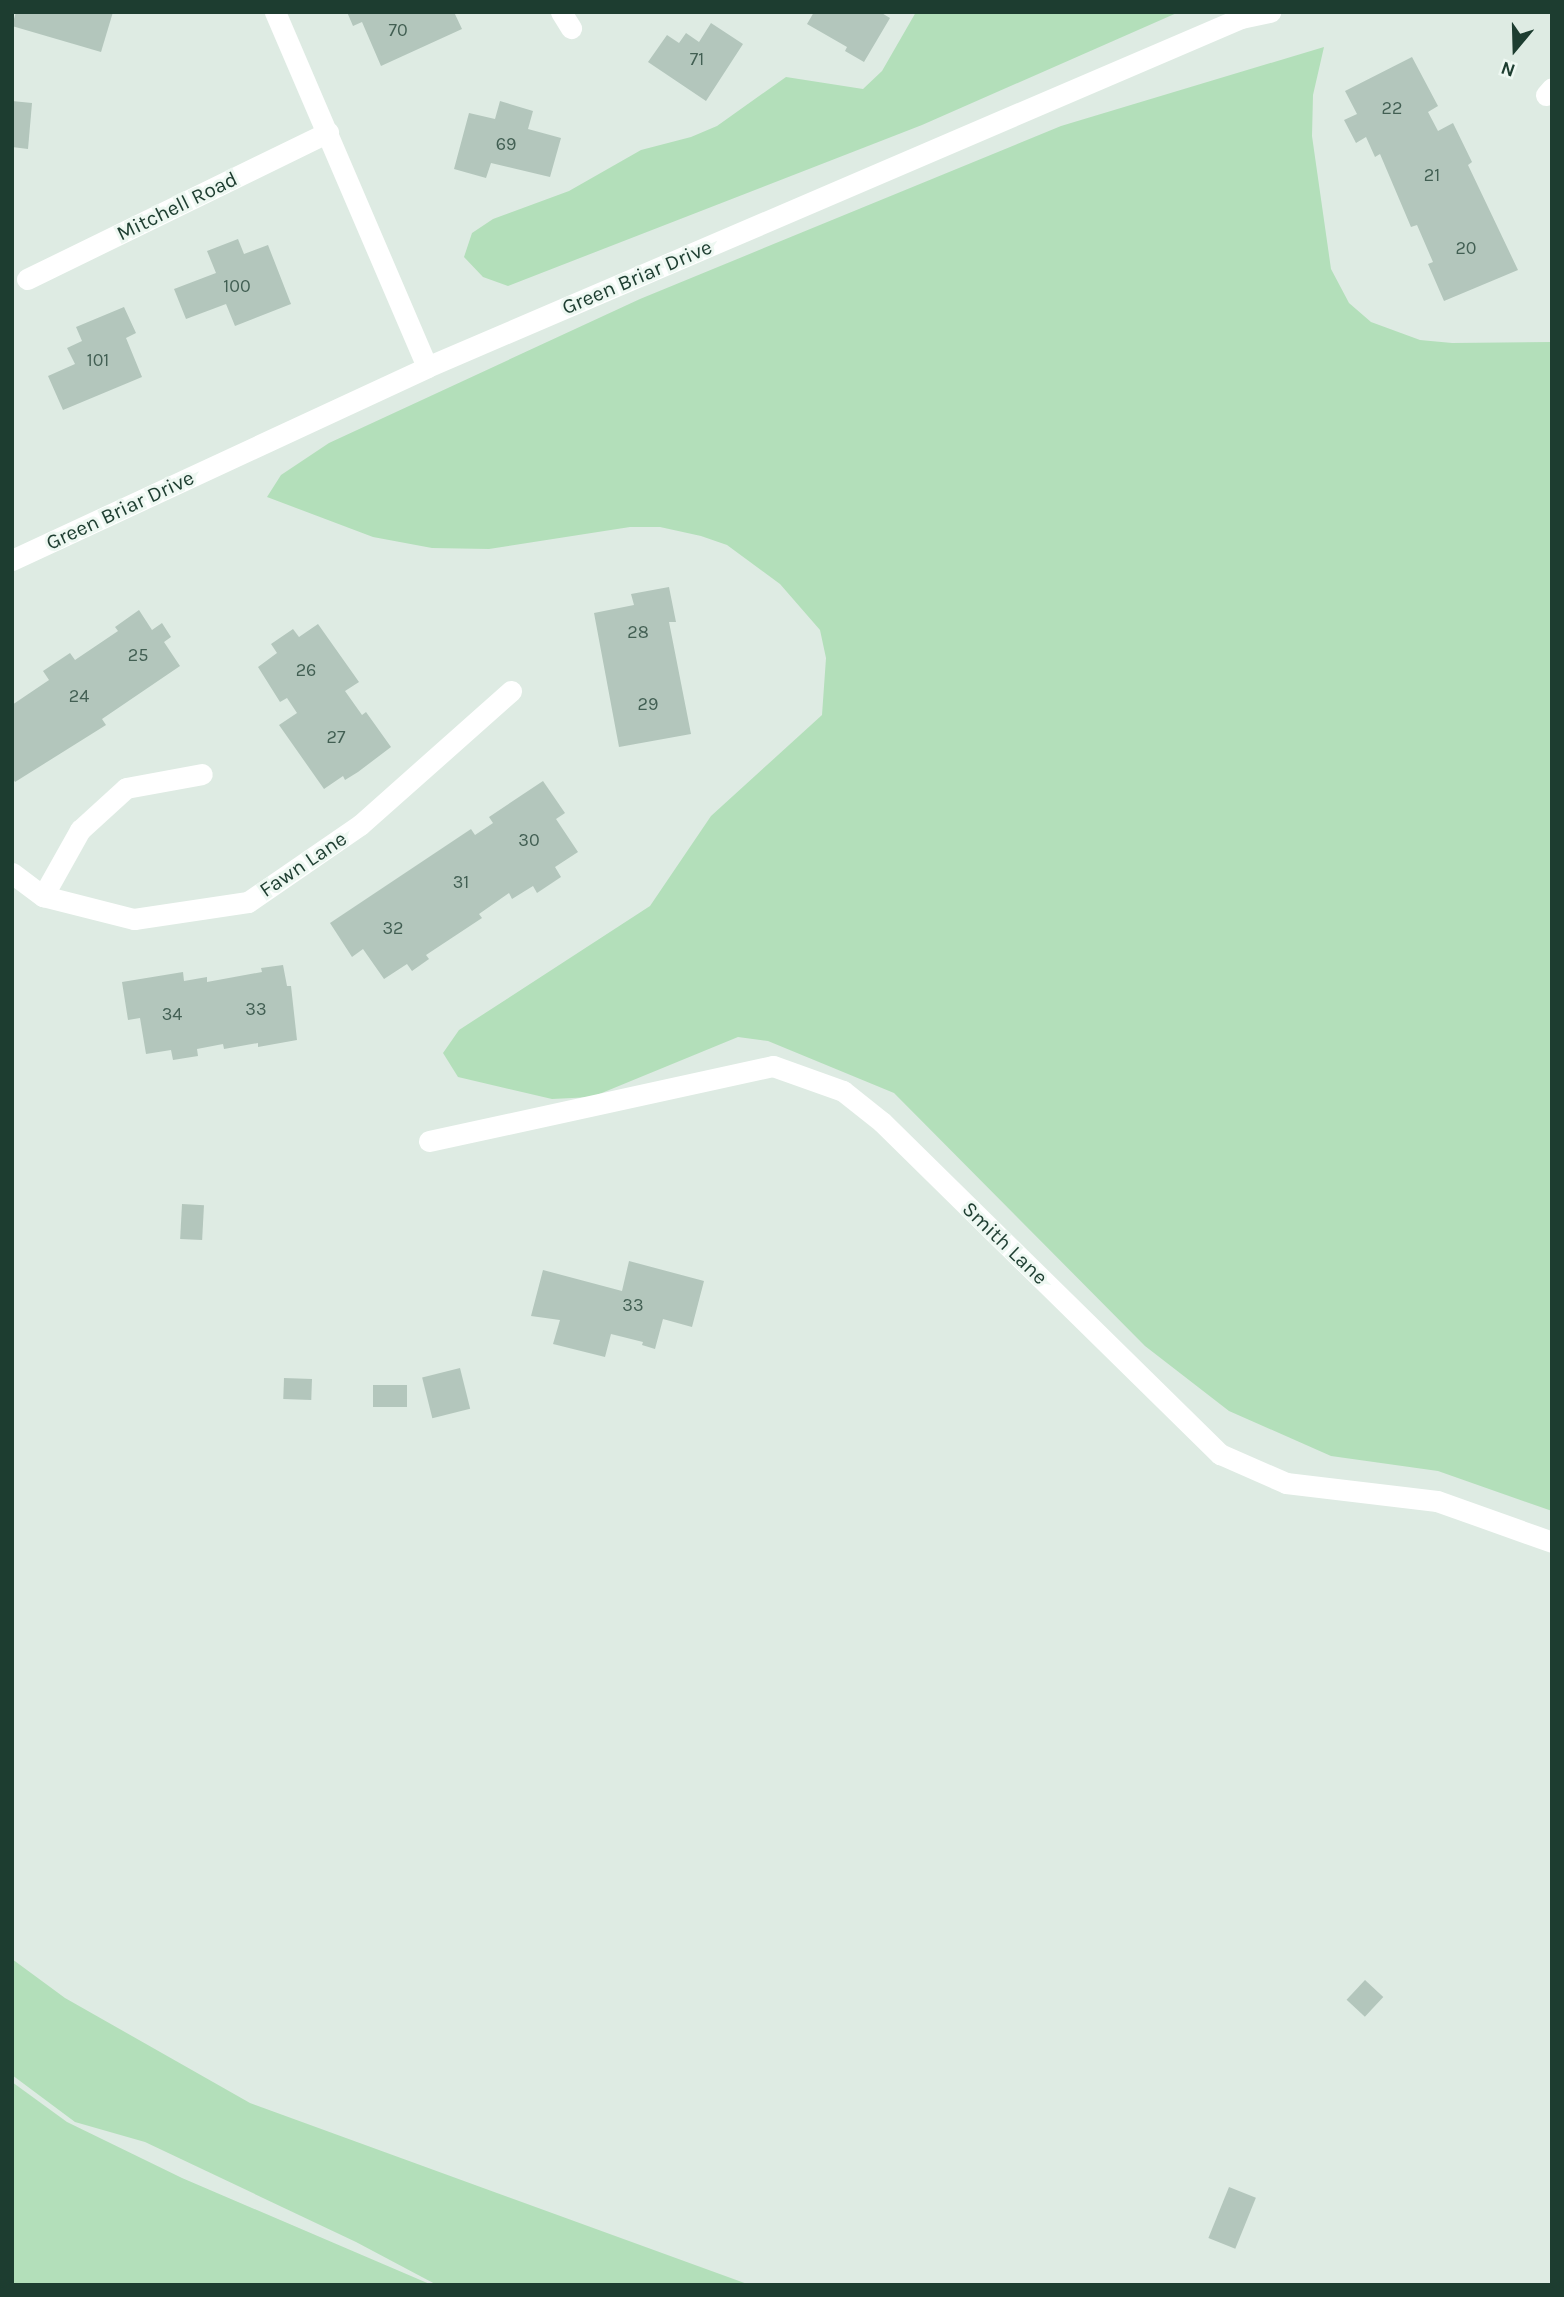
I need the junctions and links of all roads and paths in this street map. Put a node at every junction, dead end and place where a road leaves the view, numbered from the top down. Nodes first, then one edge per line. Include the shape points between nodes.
1 (275, 12) edge
2 (1270, 12) edge
3 (328, 132) junction
4 (27, 279) dead end
5 (427, 367) junction
6 (12, 560) edge
7 (511, 691) dead end
8 (202, 774) dead end
9 (12, 873) edge
10 (43, 895) junction
11 (429, 1141) dead end
12 (1552, 1542) edge

1 - 3 street
2 - 5 street, Green Briar Drive via 1241,18
3 - 4 street, Mitchell Road
3 - 5 street
5 - 6 street, Green Briar Drive
7 - 10 street, Fawn Lane via 360,825 248,902 134,919
8 - 10 street via 126,788 80,830
9 - 10 street, Fawn Lane
11 - 12 street, Smith Lane via 773,1066 843,1091 882,1122 1220,1454 1286,1483 1437,1501

